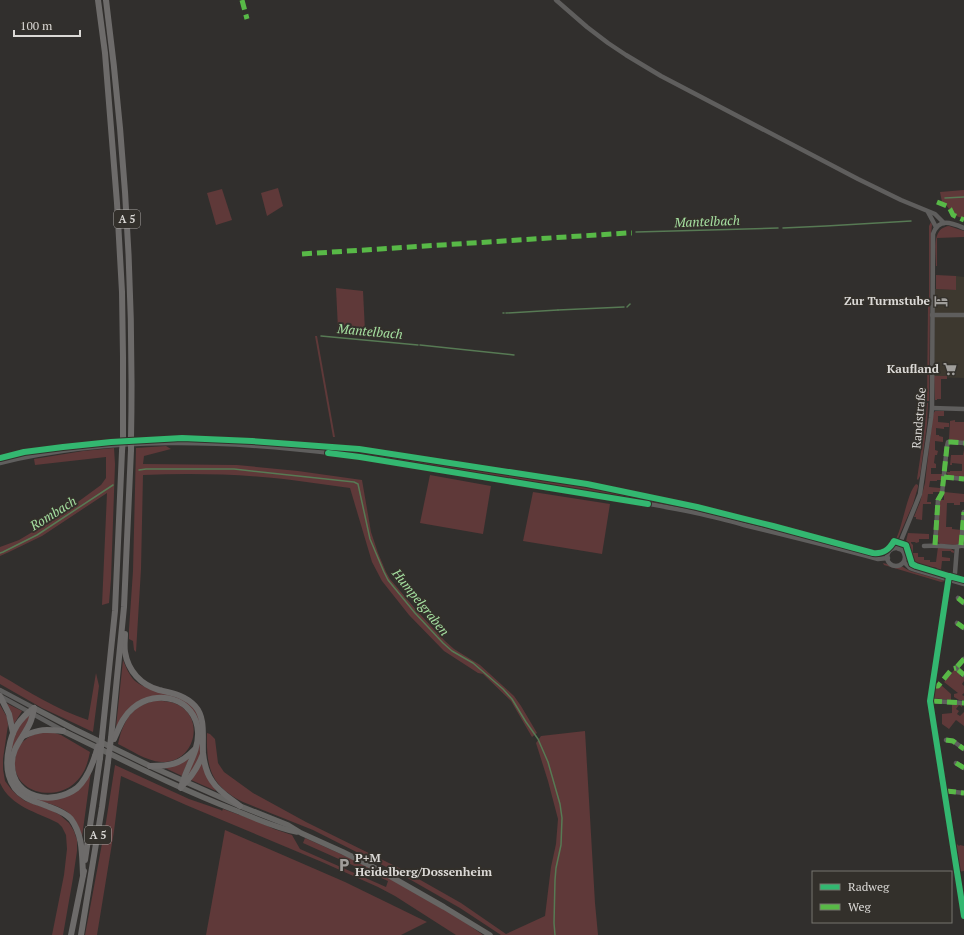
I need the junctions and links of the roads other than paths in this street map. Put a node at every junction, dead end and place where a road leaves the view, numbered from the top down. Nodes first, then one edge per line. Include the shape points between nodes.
1 (98, 0) edge
2 (106, 0) edge
3 (556, 0) edge
4 (928, 212) junction
5 (946, 222) junction
6 (936, 227) junction
7 (964, 228) edge
8 (932, 315) junction
9 (964, 315) edge
10 (932, 408) junction
11 (964, 409) edge
12 (964, 443) edge
13 (0, 463) edge
14 (944, 477) junction
15 (964, 479) edge
16 (964, 512) edge
17 (935, 545) junction
18 (924, 546) dead end
19 (961, 546) edge
20 (899, 549) junction
21 (888, 558) junction
22 (904, 562) junction
23 (955, 573) dead end
24 (964, 584) edge
25 (958, 598) dead end
26 (964, 603) edge
27 (124, 607) junction
28 (957, 623) dead end
29 (964, 628) edge
30 (964, 658) edge
31 (964, 675) edge
32 (0, 690) edge
33 (0, 696) edge
34 (932, 701) dead end
35 (964, 703) edge
36 (32, 712) junction
37 (63, 731) junction
38 (13, 733) junction
39 (23, 736) junction
40 (112, 738) junction
41 (946, 740) dead end
42 (195, 749) junction
43 (964, 749) edge
44 (203, 754) junction
45 (97, 757) junction
46 (956, 763) dead end
47 (150, 766) junction
48 (963, 766) edge
49 (183, 784) junction
50 (946, 791) dead end
51 (964, 793) edge
52 (240, 806) junction
53 (301, 833) junction
54 (83, 875) junction
55 (71, 935) edge
56 (81, 935) edge
57 (490, 935) edge

1 - 45 highway, A 5, bridge via 108,84 117,203 122,292 123,439 115,611 102,735
2 - 27 highway, A 5, bridge via 120,122 130,304 131,450
3 - 4 street via 608,43 661,76
4 - 5 street
4 - 6 street
5 - 6 street
5 - 7 street
6 - 8 street, Randstraße via 933,234
8 - 9 street
8 - 10 street, Randstraße
10 - 11 street
10 - 20 street, Randstraße via 920,494
12 - 14 street via 948,442
13 - 21 street via 66,450 173,442 235,444 337,454 693,512 878,559
14 - 15 street
14 - 17 street via 942,493 938,500
16 - 19 street
17 - 18 street
17 - 19 street
19 - 23 street
20 - 21 street via 891,550
20 - 22 street via 904,554
21 - 22 street via 890,563 896,566
22 - 24 street via 910,568
25 - 26 street
27 - 40 highway, A 5
27 - 44 highway via 127,613 124,651 132,671 145,684 181,696 195,706 202,719
28 - 29 street
30 - 31 street via 955,668
32 - 36 street
33 - 36 street
33 - 38 highway via 10,714
34 - 35 street
36 - 37 street
36 - 38 highway via 22,718
36 - 39 highway
36 - 47 main road
37 - 39 highway via 44,729
37 - 49 main road
38 - 54 highway via 6,768 10,780 24,796 58,810 70,818 82,844
39 - 45 highway via 13,752 13,774 17,783 35,796 47,798 67,794 78,787
40 - 42 highway via 133,707 155,698 166,698 183,703 194,716 198,734
40 - 56 highway, A 5, bridge
41 - 43 street via 953,741
42 - 47 highway via 180,762
42 - 49 highway
44 - 49 highway via 194,774
44 - 52 highway via 212,781
45 - 54 highway, A 5
46 - 48 street
47 - 49 main road
49 - 52 main road
49 - 53 main road via 216,803 279,828
50 - 51 street
52 - 53 main road via 288,825
53 - 57 main road via 381,871
54 - 55 highway, A 5

